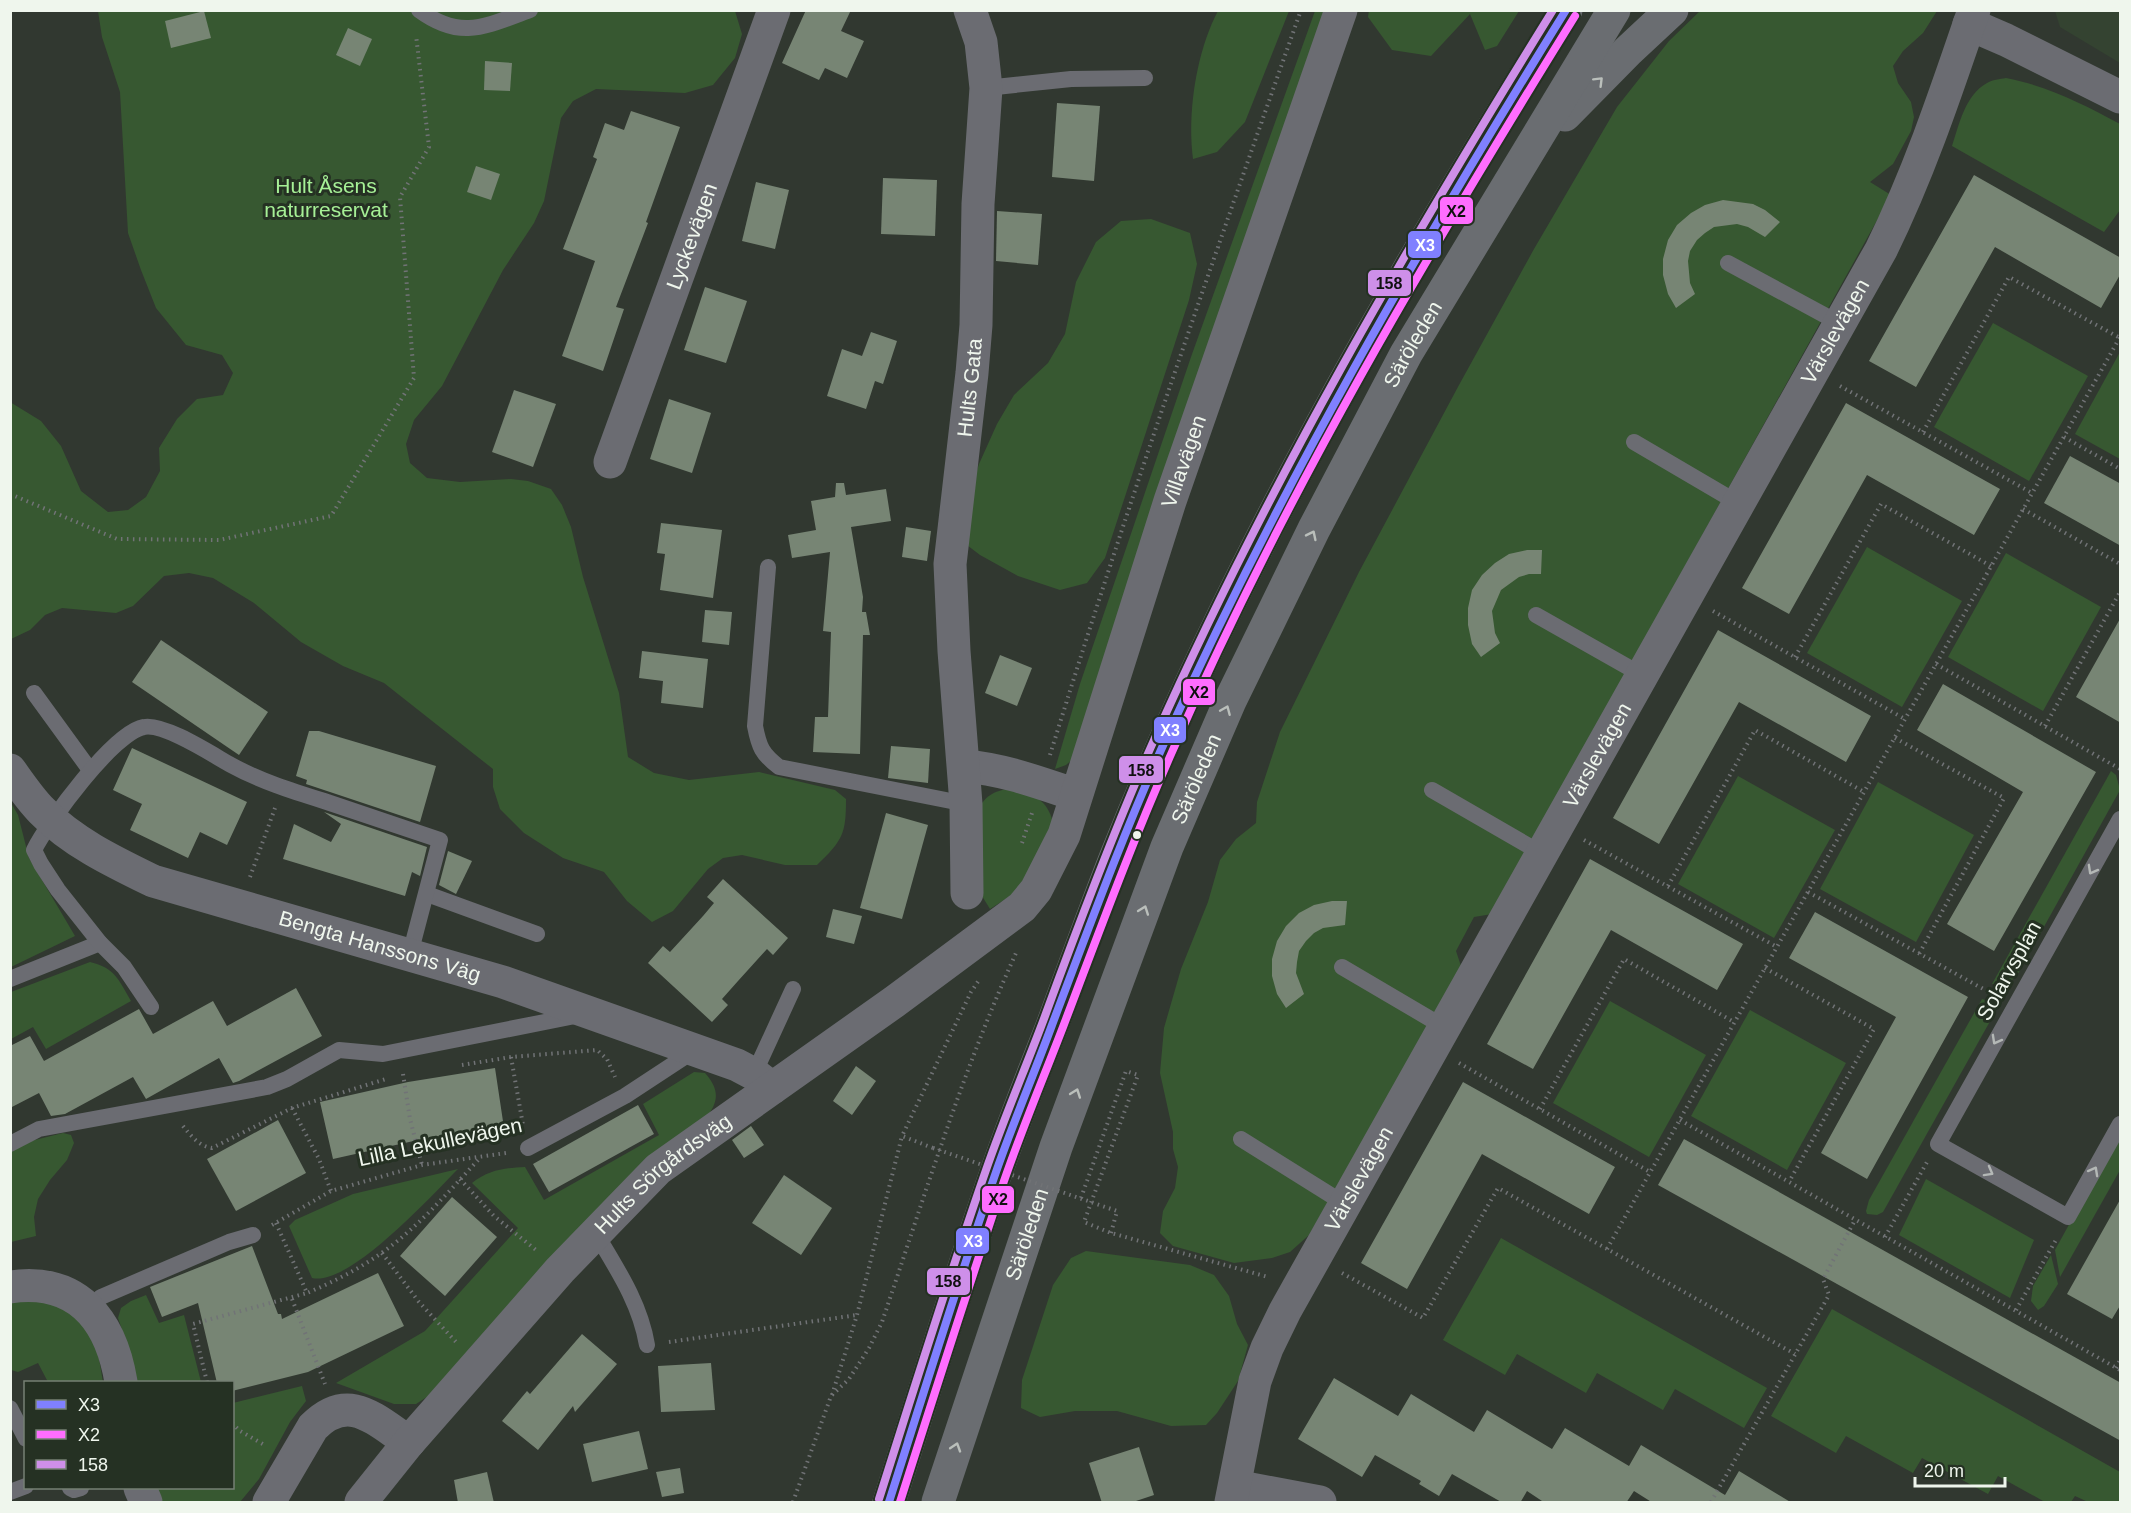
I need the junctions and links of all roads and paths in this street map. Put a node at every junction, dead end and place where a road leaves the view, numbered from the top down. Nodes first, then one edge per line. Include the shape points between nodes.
1 (419, 10) edge
2 (530, 10) edge
3 (774, 10) edge
4 (970, 10) edge
5 (1341, 10) edge
6 (1566, 10) edge
7 (1614, 10) edge
8 (1672, 10) edge
9 (1972, 17) edge
10 (416, 33) dead end
11 (1145, 78) dead end
12 (986, 87) junction
13 (2121, 98) edge
14 (1528, 152) junction
15 (1728, 263) dead end
16 (1839, 323) junction
17 (2120, 337) edge
18 (1813, 372) junction
19 (1923, 432) junction
20 (2064, 437) junction
21 (1634, 442) dead end
22 (610, 462) dead end
23 (2121, 469) edge
24 (2032, 493) junction
25 (10, 494) edge
26 (1738, 502) junction
27 (2023, 509) junction
28 (2121, 564) edge
29 (1991, 566) junction
30 (768, 567) dead end
31 (2121, 592) edge
32 (1686, 596) junction
33 (1536, 615) dead end
34 (1795, 657) junction
35 (1936, 664) junction
36 (1642, 675) junction
37 (34, 693) dead end
38 (1905, 719) junction
39 (2045, 726) junction
40 (1894, 738) junction
41 (964, 766) junction
42 (2121, 769) edge
43 (10, 770) edge
44 (90, 770) junction
45 (283, 787) junction
46 (1432, 790) dead end
47 (1864, 792) junction
48 (1076, 795) junction
49 (966, 804) junction
50 (2121, 819) edge
51 (53, 821) junction
52 (1558, 825) junction
53 (1541, 853) junction
54 (1668, 886) junction
55 (1808, 892) junction
56 (967, 893) dead end
57 (427, 894) junction
58 (239, 905) junction
59 (1022, 907) joint
60 (537, 934) dead end
61 (100, 943) junction
62 (1020, 944) dead end
63 (1777, 947) junction
64 (1012, 950) dead end
65 (410, 954) junction
66 (1919, 954) junction
67 (1342, 967) dead end
68 (1765, 968) junction
69 (982, 975) dead end
70 (10, 979) edge
71 (793, 989) dead end
72 (2015, 1007) junction
73 (151, 1008) dead end
74 (590, 1013) junction
75 (1734, 1022) junction
76 (1438, 1038) junction
77 (697, 1050) junction
78 (511, 1058) junction
79 (457, 1066) dead end
80 (414, 1072) dead end
81 (403, 1074) junction
82 (763, 1081) junction
83 (625, 1096) junction
84 (518, 1098) dead end
85 (166, 1106) junction
86 (292, 1108) junction
87 (1539, 1109) junction
88 (1680, 1120) junction
89 (2121, 1124) edge
90 (902, 1136) junction
91 (1241, 1139) dead end
92 (10, 1144) edge
93 (1938, 1144) junction
94 (528, 1148) joint
95 (480, 1158) junction
96 (422, 1165) junction
97 (1650, 1172) junction
98 (460, 1179) junction
99 (1789, 1182) junction
100 (331, 1191) junction
101 (1081, 1198) junction
102 (1345, 1204) junction
103 (2068, 1217) junction
104 (1855, 1220) junction
105 (276, 1223) junction
106 (595, 1232) junction
107 (1111, 1233) junction
108 (253, 1235) joint
109 (1885, 1237) junction
110 (1607, 1250) junction
111 (382, 1253) junction
112 (1315, 1258) junction
113 (560, 1269) junction
114 (1298, 1286) junction
115 (10, 1287) edge
116 (307, 1293) junction
117 (292, 1299) junction
118 (89, 1309) junction
119 (2016, 1310) junction
120 (857, 1315) junction
121 (647, 1346) joint
122 (1795, 1354) junction
123 (315, 1358) dead end
124 (2121, 1360) edge
125 (477, 1365) junction
126 (2118, 1369) edge
127 (120, 1381) edge
128 (207, 1381) edge
129 (831, 1395) dead end
130 (10, 1408) edge
131 (234, 1425) edge
132 (24, 1435) edge
133 (409, 1442) junction
134 (293, 1461) junction
135 (140, 1489) edge
136 (1233, 1494) edge
137 (146, 1503) edge
138 (269, 1503) edge
139 (361, 1503) edge
140 (889, 1503) edge
141 (938, 1503) edge
142 (1320, 1503) edge
143 (1711, 1503) edge

1 - 2 lane via 431,20 462,30 488,26
3 - 22 street, Lyckevägen
4 - 12 street, Hults Gata via 981,42
5 - 48 street, Villavägen via 1170,501
6 - 140 main road, Säröleden via 1385,308 1276,510 1184,700 1117,855 1007,1142
7 - 14 main road, Säröleden
14 -> 8 main road
9 - 13 street via 2006,40
9 - 16 street, Värslevägen via 1923,159 1881,250
10 - 25 path via 429,147 400,197 414,378 331,516 219,540 117,539
11 - 12 lane via 1071,79
12 - 41 street, Hults Gata via 978,204 976,325 950,564
141 -> 14 main road, Säröleden via 1060,1136 1167,847 1230,701 1406,354
15 - 16 lane
16 - 18 street, Värslevägen
17 - 19 path via 2009,277
17 - 20 path
18 - 19 path
18 - 26 street, Värslevägen
19 - 24 path
20 - 23 path
20 - 24 path
21 - 26 lane
24 - 27 path
26 - 32 street, Värslevägen
27 - 28 path
27 - 29 path
29 - 34 path via 1881,504
29 - 35 path
30 - 49 lane via 755,726 766,758 779,767
31 - 39 path
32 - 34 path
32 - 36 street, Värslevägen
33 - 36 lane
34 - 38 path
35 - 38 path
35 - 39 path
36 - 52 street, Värslevägen
37 - 44 lane
38 - 40 path
39 - 42 path
40 - 47 path
40 - 66 path via 2004,798
41 - 48 street via 1018,776
41 - 49 street, Hults Gata
43 - 51 street, Bengta Hanssons Väg
44 - 45 lane via 133,730 146,726 174,734 240,770
44 - 51 lane
45 - 57 lane via 440,840
45 - 58 path
46 - 53 lane
47 - 54 path via 1755,730
47 - 55 path
48 - 59 street, Villavägen via 1049,867
49 - 56 street, Hults Gata
50 -> 72 lane, Solarvsplan
51 - 58 street, Bengta Hanssons Väg via 116,863 153,880
51 - 61 lane via 34,850 58,890
52 - 53 street, Värslevägen
52 - 54 path
53 - 76 street, Värslevägen
54 - 63 path
55 - 63 path
55 - 66 path
57 - 60 lane
57 - 65 lane
58 - 65 street, Bengta Hanssons Väg
59 - 82 street, Hults Sörgårdsväg via 894,1002
61 - 70 lane
61 - 73 lane via 124,968
62 - 64 path
63 - 68 path
65 - 74 street, Bengta Hanssons Väg
66 - 72 path
67 - 76 lane
68 - 75 path
68 - 99 path via 1874,1029
69 - 90 path
71 - 82 lane
72 -> 93 lane, Solarvsplan
74 - 77 street, Bengta Hanssons Väg
74 - 85 lane via 383,1054 339,1050 267,1088
75 - 87 path via 1624,959
75 - 88 path
76 - 87 path
76 - 102 street, Värslevägen
77 - 82 street, Bengta Hanssons Väg
77 - 83 lane, Lilla Lekullevägen
78 - 79 path
78 - 83 path via 597,1050 606,1059
78 - 84 path
80 - 81 path
81 - 86 path
81 - 96 path
82 - 106 street, Hults Sörgårdsväg via 658,1169
83 - 94 lane, Lilla Lekullevägen
85 - 86 path via 191,1136 212,1148
85 - 92 lane via 39,1129
86 - 100 path
87 - 97 path
88 - 97 path
88 - 99 path
103 -> 89 lane
90 - 101 path, bridge
90 - 120 path
91 - 102 lane
93 -> 103 lane
93 - 109 path
94 - 95 path, Lilla Lekullevägen
95 - 96 path, Lilla Lekullevägen
95 - 98 path
96 - 100 path, Lilla Lekullevägen
97 - 110 path
98 - 111 path
98 - 113 path via 494,1216
99 - 104 path
100 - 105 path, Lilla Lekullevägen
101 - 107 path, bridge via 1117,1211
101 - 107 path via 1126,1071 1138,1075 1084,1222
102 - 112 street, Värslevägen
103 - 119 path
104 - 109 path
104 - 122 path via 1824,1279 1829,1295
105 - 108 path, Lilla Lekullevägen
105 - 116 path
106 - 113 street, Hults Sörgårdsväg
106 - 121 lane via 638,1306
107 - 114 path
108 - 118 lane via 100,1297
109 - 119 path
110 - 112 path via 1498,1188 1423,1318
110 - 122 path
111 - 116 path via 348,1275
111 - 125 path via 419,1302
112 - 114 street, Värslevägen
113 - 125 street, Hults Sörgårdsväg
114 - 136 street, Värslevägen via 1255,1380
115 - 118 street via 24,1285 60,1291
116 - 117 path
117 - 123 path
117 - 128 path via 193,1324
118 - 127 street via 106,1332
119 - 126 path
120 - 121 path
120 - 129 path
122 - 143 path
124 - 126 path
125 - 133 street, Hults Sörgårdsväg
130 - 132 lane
131 - 134 path
133 - 134 street via 369,1416 353,1410 335,1410 313,1427
133 - 139 street, Hults Sörgårdsväg
134 - 138 street
135 - 137 street
136 - 142 street

